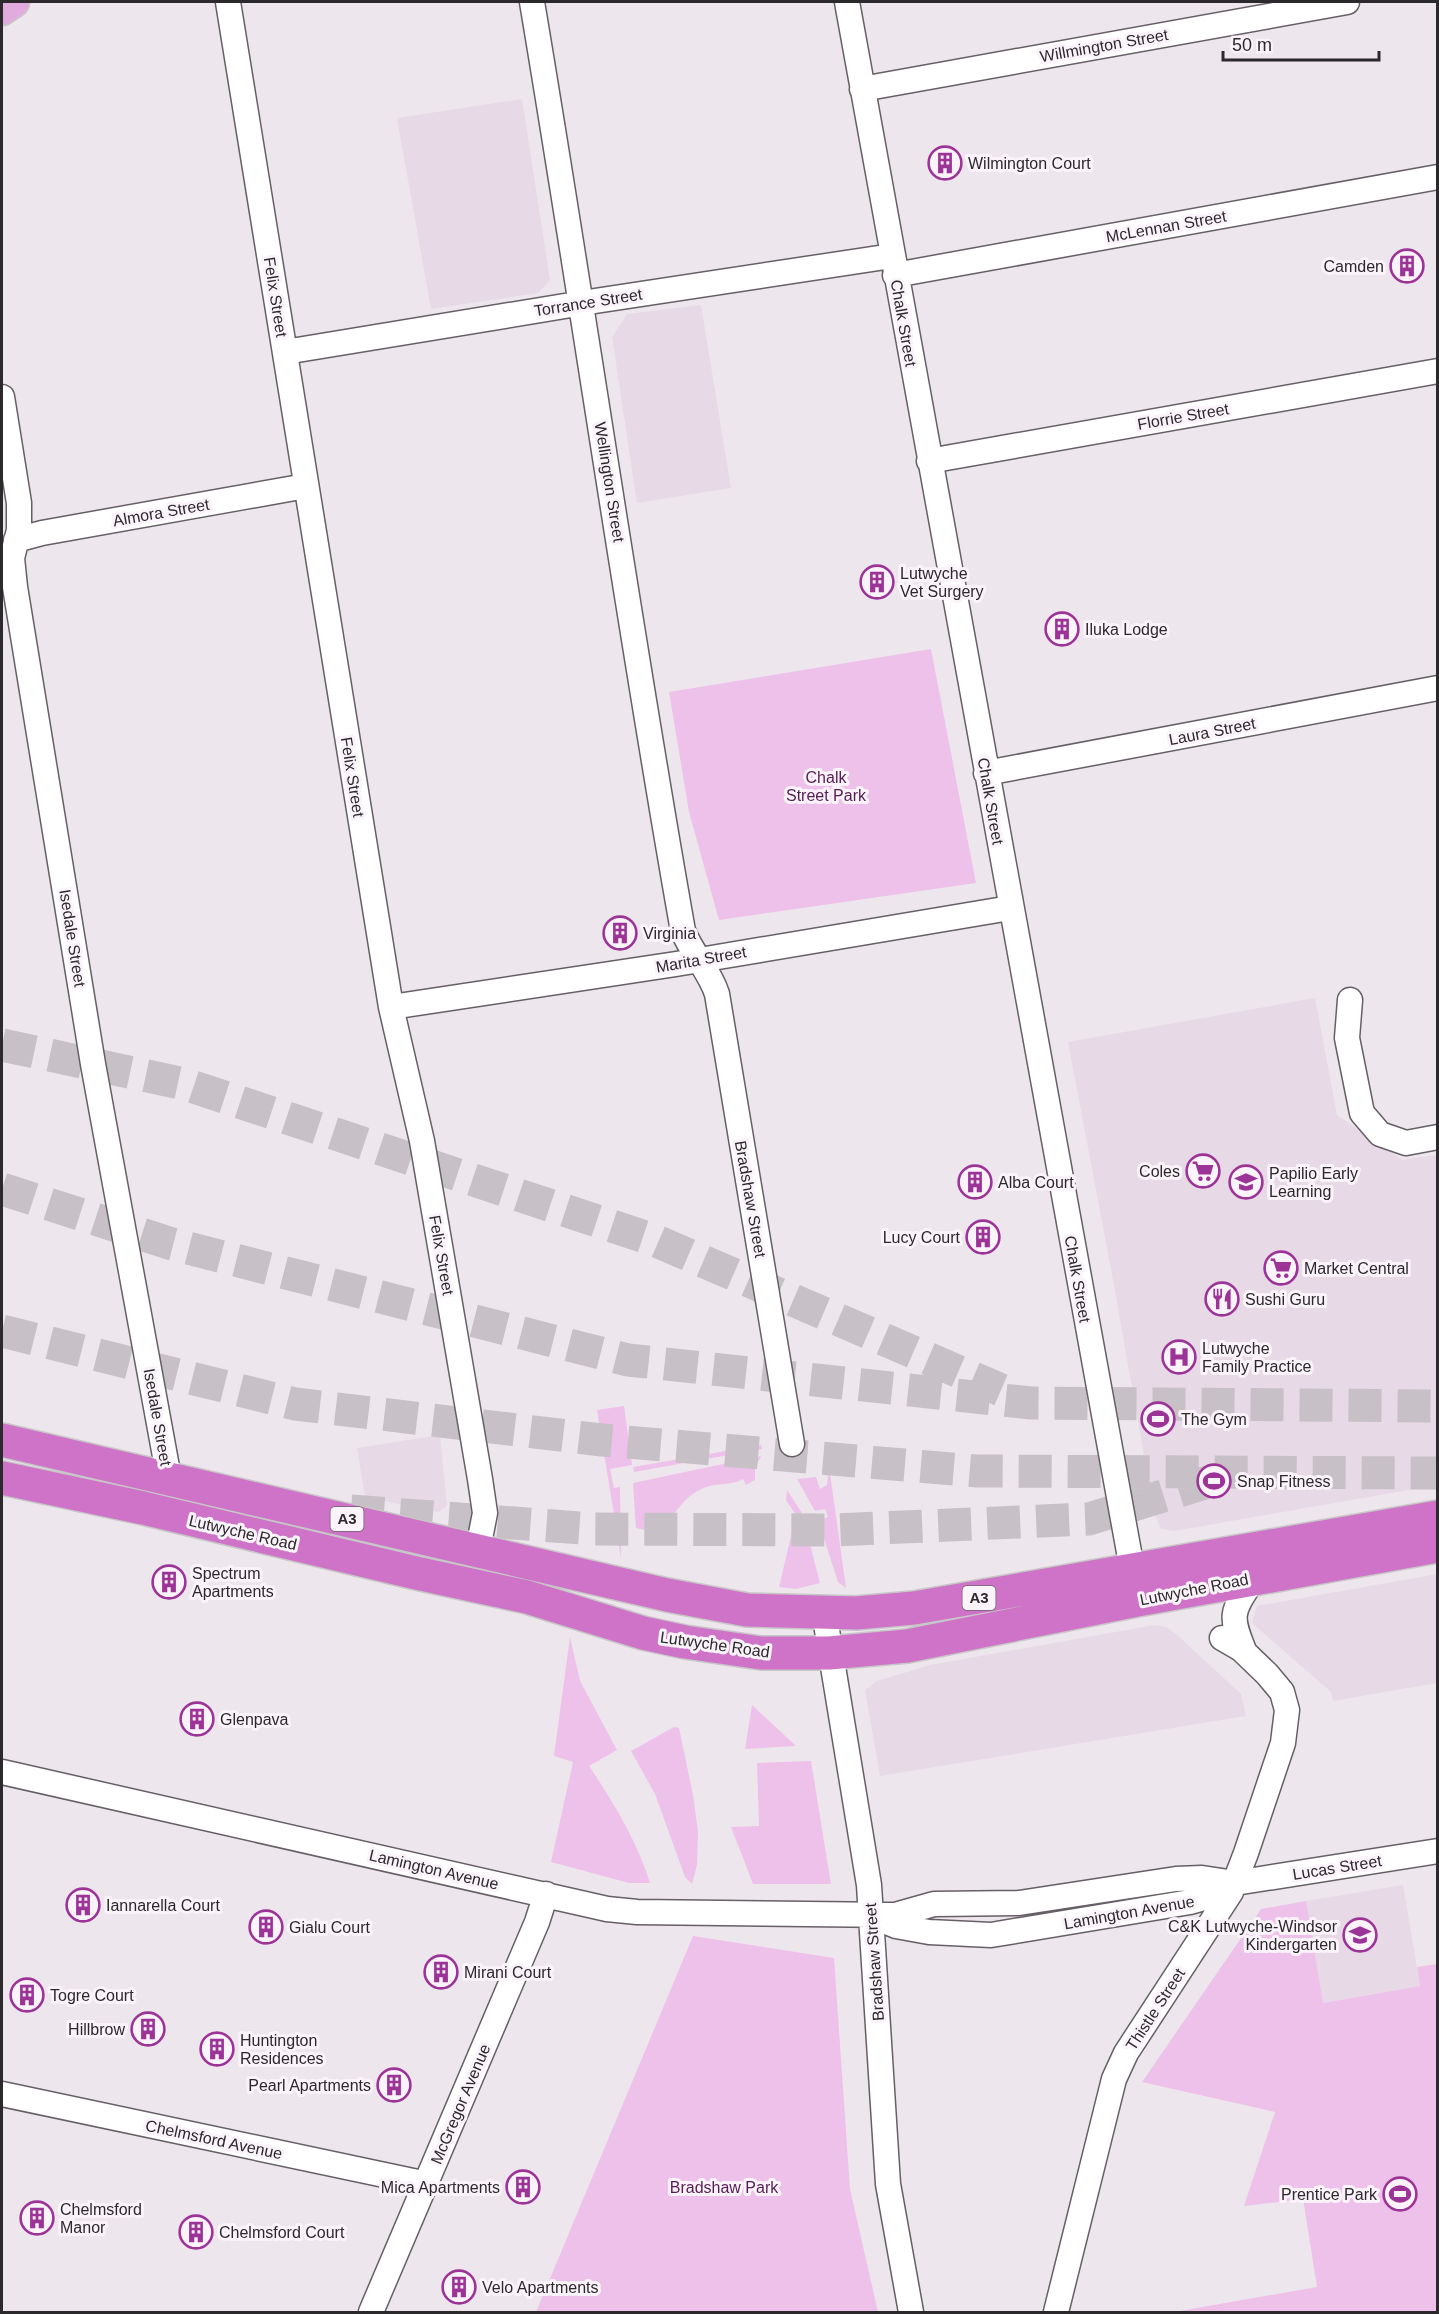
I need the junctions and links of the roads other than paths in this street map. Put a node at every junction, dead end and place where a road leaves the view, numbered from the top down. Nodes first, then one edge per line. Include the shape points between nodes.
1 (14, 2) edge
2 (228, 2) edge
3 (532, 2) edge
4 (847, 2) edge
5 (1347, 2) edge
6 (2, 10) edge
7 (862, 89) junction
8 (1437, 177) edge
9 (894, 265) junction
10 (582, 303) junction
11 (285, 352) junction
12 (1437, 371) edge
13 (2, 397) edge
14 (929, 461) junction
15 (306, 486) junction
16 (16, 540) junction
17 (1437, 688) edge
18 (986, 773) junction
19 (1010, 908) junction
20 (697, 959) junction
21 (1350, 1000) dead end
22 (391, 1007) junction
23 (1437, 1137) edge
24 (2, 1440) edge
25 (792, 1444) dead end
26 (2, 1478) edge
27 (169, 1478) junction
28 (1437, 1517) edge
29 (1437, 1546) edge
30 (478, 1550) junction
31 (1254, 1578) junction
32 (1135, 1585) junction
33 (824, 1612) junction
34 (1222, 1638) dead end
35 (829, 1653) junction
36 (1245, 1653) junction
37 (2, 1772) edge
38 (1437, 1851) edge
39 (1235, 1883) junction
40 (546, 1894) junction
41 (872, 1915) junction
42 (2, 2094) edge
43 (427, 2184) junction
44 (371, 2313) edge
45 (911, 2313) edge
46 (1056, 2313) edge

1 - 6 main road
2 - 11 street, Felix Street
3 - 10 street, Wellington Street
4 - 7 street, Chalk Street
5 - 7 street, Willmington Street
7 - 9 street, Chalk Street
8 - 9 street, McLennan Street
9 - 10 street, Torrance Street
9 - 14 street, Chalk Street
10 - 11 street, Torrance Street
10 - 20 street, Wellington Street via 683,931
11 - 15 street, Felix Street
12 - 14 street, Florrie Street
13 - 16 street, Isedale Street via 19,503
14 - 18 street, Chalk Street
15 - 16 street, Almora Street
15 - 22 street, Felix Street
16 - 27 street, Isedale Street via 12,567 15,587 93,1064
17 - 18 street, Laura Street
18 - 19 street, Chalk Street
19 - 20 street, Marita Street
19 - 32 street, Chalk Street
20 - 22 street, Marita Street
20 - 25 street, Bradshaw Street via 717,994
21 - 23 street via 1347,1038 1362,1113 1380,1134 1406,1143
22 - 30 street, Felix Street via 424,1152 480,1479 485,1513
24 - 27 highway, Lutwyche Road / A3
26 - 35 highway, Lutwyche Road / A3 via 527,1597 599,1621 686,1642 773,1653
27 - 30 highway, Lutwyche Road / A3
28 - 32 highway, Lutwyche Road / A3
29 - 31 highway, Lutwyche Road / A3
30 - 33 highway, Lutwyche Road / A3 via 719,1605 747,1610
31 - 32 highway, Lutwyche Road / A3
31 - 36 street via 1234,1613
32 - 33 highway, Lutwyche Road / A3 via 914,1608
32 - 35 highway, Lutwyche Road / A3 via 936,1641
33 - 35 street, Bradshaw Street
34 - 36 street, Thistle Street
35 - 41 street, Bradshaw Street
36 - 39 street, Thistle Street via 1282,1692 1287,1716 1283,1743
37 - 40 street, Lamington Avenue
38 - 39 street, Lucas Street
39 - 41 street, Lamington Avenue via 1176,1879 1019,1903 934,1904 895,1915
39 - 41 street, Lamington Avenue via 1190,1902 991,1935 930,1932 896,1926
39 - 46 street, Thistle Street via 1114,2079
40 - 41 street, Lamington Avenue via 618,1910
40 - 43 street, McGregor Avenue
41 - 45 street, Bradshaw Street via 888,2184
42 - 43 street, Chelmsford Avenue
43 - 44 street, McGregor Avenue

